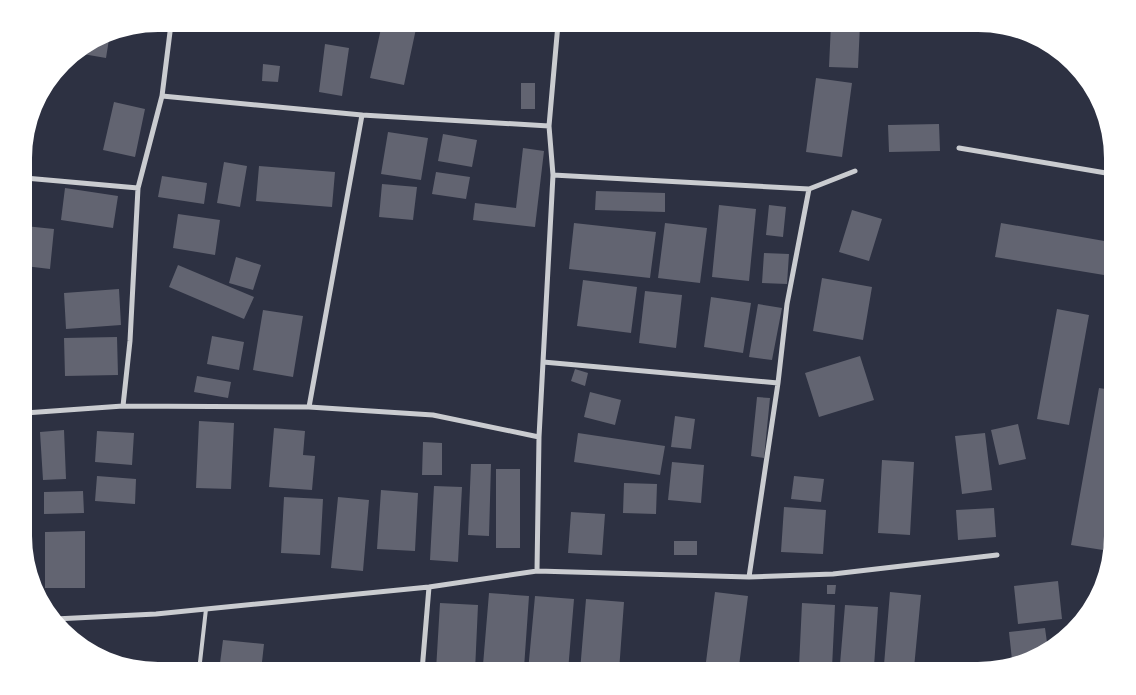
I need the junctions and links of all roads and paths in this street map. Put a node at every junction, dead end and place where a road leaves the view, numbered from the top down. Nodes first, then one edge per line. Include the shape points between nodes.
1 (171, 33) edge
2 (557, 33) edge
3 (162, 96) junction
4 (362, 114) junction
5 (549, 126) junction
6 (959, 148) dead end
7 (855, 171) dead end
8 (1103, 172) edge
9 (553, 175) junction
10 (32, 179) edge
11 (138, 188) junction
12 (809, 189) junction
13 (543, 362) junction
14 (778, 383) junction
15 (123, 406) junction
16 (309, 407) junction
17 (32, 412) edge
18 (539, 437) junction
19 (998, 555) dead end
20 (537, 571) junction
21 (749, 577) junction
22 (429, 587) junction
23 (206, 609) junction
24 (62, 618) edge
25 (200, 662) edge
26 (423, 662) edge

1 - 3 street
2 - 5 street
3 - 4 street
3 - 11 street
4 - 5 street
4 - 16 street
5 - 9 street
6 - 8 street
7 - 12 street
9 - 12 street
9 - 13 street
10 - 11 street
11 - 15 street via 130,341
12 - 14 street via 787,304
13 - 14 street
13 - 18 street
14 - 21 street
15 - 16 street
15 - 17 street
16 - 18 street via 433,415
18 - 20 street
19 - 21 street via 833,574
20 - 21 street
20 - 22 street
22 - 23 street
22 - 26 street
23 - 24 street
23 - 25 lane

